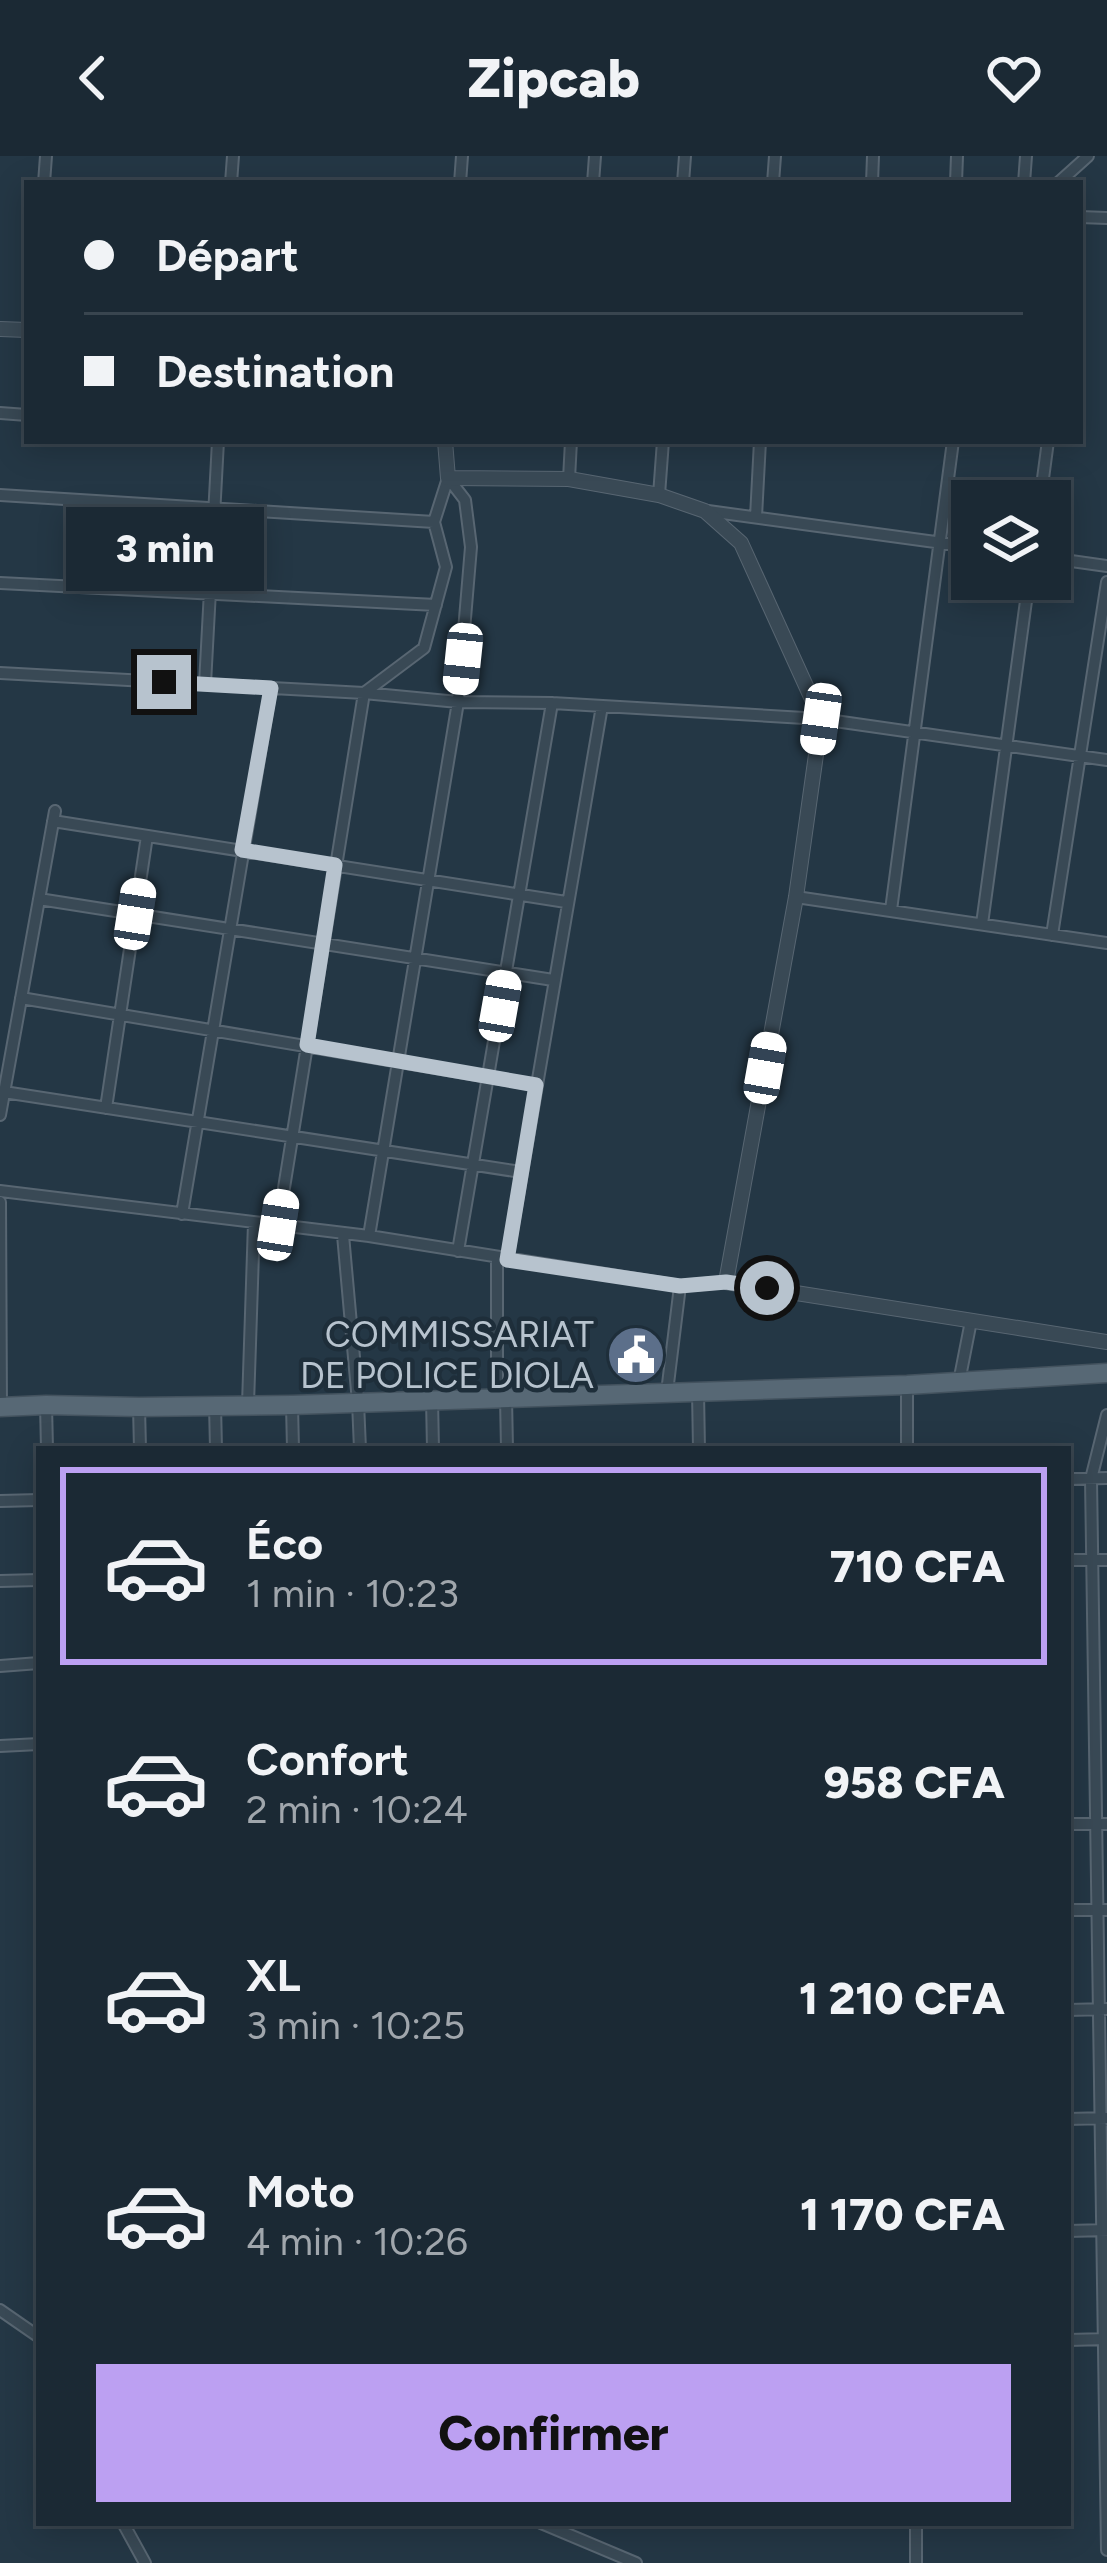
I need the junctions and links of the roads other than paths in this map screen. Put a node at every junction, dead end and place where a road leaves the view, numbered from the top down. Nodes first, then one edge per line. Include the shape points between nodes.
1 (1088, 156) edge
2 (1061, 180) edge
3 (218, 444) edge
4 (445, 444) edge
5 (571, 444) edge
6 (663, 444) edge
7 (760, 444) edge
8 (953, 444) edge
9 (1048, 444) edge
10 (448, 478) junction
11 (569, 479) junction
12 (1043, 480) edge
13 (0, 495) edge
14 (658, 495) junction
15 (214, 507) junction
16 (705, 511) junction
17 (756, 518) junction
18 (434, 522) junction
19 (940, 543) junction
20 (951, 545) edge
21 (1071, 561) edge
22 (1107, 566) edge
23 (1107, 582) edge
24 (0, 583) edge
25 (209, 595) junction
26 (1026, 600) edge
27 (436, 605) junction
28 (0, 673) edge
29 (205, 684) junction
30 (271, 688) junction
31 (364, 693) junction
32 (458, 702) junction
33 (552, 703) junction
34 (602, 706) junction
35 (821, 719) junction
36 (915, 732) junction
37 (1006, 746) junction
38 (1078, 756) junction
39 (1107, 760) edge
40 (147, 836) junction
41 (242, 850) junction
42 (335, 865) junction
43 (430, 879) junction
44 (519, 895) junction
45 (796, 897) junction
46 (39, 899) junction
47 (566, 902) junction
48 (891, 910) junction
49 (135, 914) junction
50 (982, 924) junction
51 (229, 929) junction
52 (1052, 934) junction
53 (1107, 943) edge
54 (323, 944) junction
55 (416, 958) junction
56 (506, 971) junction
57 (553, 980) junction
58 (21, 998) junction
59 (120, 1014) junction
60 (212, 1030) junction
61 (307, 1045) junction
62 (399, 1060) junction
63 (488, 1076) junction
64 (536, 1085) junction
65 (4, 1092) junction
66 (106, 1108) junction
67 (0, 1114) edge
68 (197, 1121) junction
69 (292, 1136) junction
70 (383, 1150) junction
71 (473, 1163) junction
72 (521, 1172) junction
73 (0, 1191) edge
74 (0, 1202) edge
75 (182, 1214) junction
76 (254, 1223) junction
77 (278, 1225) junction
78 (343, 1234) junction
79 (369, 1236) junction
80 (458, 1251) junction
81 (502, 1258) junction
82 (726, 1282) junction
83 (680, 1286) junction
84 (971, 1322) junction
85 (1107, 1342) edge
86 (1107, 1373) edge
87 (959, 1382) junction
88 (907, 1385) junction
89 (667, 1392) junction
90 (698, 1392) junction
91 (501, 1397) junction
92 (432, 1399) junction
93 (358, 1402) junction
94 (248, 1404) junction
95 (46, 1405) junction
96 (215, 1405) junction
97 (292, 1405) junction
98 (1, 1407) edge
99 (140, 1407) junction
100 (1107, 1415) edge
101 (46, 1446) edge
102 (140, 1446) edge
103 (216, 1446) edge
104 (292, 1446) edge
105 (360, 1446) edge
106 (433, 1446) edge
107 (507, 1446) edge
108 (699, 1446) edge
109 (908, 1446) edge
110 (1107, 1478) edge
111 (1071, 1479) edge
112 (1091, 1479) junction
113 (36, 1500) edge
114 (0, 1501) edge
115 (1071, 1560) edge
116 (1092, 1560) junction
117 (1107, 1560) edge
118 (36, 1580) edge
119 (0, 1581) edge
120 (1100, 1649) edge
121 (36, 1663) edge
122 (0, 1666) edge
123 (1101, 1733) edge
124 (36, 1744) edge
125 (0, 1746) edge
126 (1071, 1824) edge
127 (1102, 1824) edge
128 (1071, 1910) edge
129 (1102, 1910) edge
130 (1103, 2009) edge
131 (1071, 2010) edge
132 (1104, 2118) edge
133 (1071, 2119) edge
134 (1071, 2230) edge
135 (1105, 2230) edge
136 (0, 2309) edge
137 (36, 2335) edge
138 (1105, 2339) edge
139 (1071, 2340) edge
140 (125, 2526) edge
141 (548, 2526) edge
142 (916, 2526) edge
143 (1107, 2550) edge
144 (146, 2563) edge
145 (636, 2563) edge
146 (916, 2563) edge

1 - 2 street
3 - 15 street
4 - 10 street
5 - 11 street
6 - 14 street
7 - 17 street
8 - 19 street
9 - 12 street
10 - 11 street
10 - 18 street
10 - 32 street via 465,500 471,547
11 - 14 street
13 - 15 street
14 - 16 street
15 - 18 street
15 - 25 street
16 - 17 street
16 - 35 street via 741,543
17 - 19 street
18 - 27 street via 446,567
19 - 20 street
19 - 36 street
21 - 22 street
23 - 38 street
24 - 25 street
25 - 27 street
25 - 29 street
26 - 37 street
27 - 31 street via 424,648
28 - 29 street
29 - 30 street
30 - 31 street
30 - 41 street
31 - 32 street
31 - 42 street
32 - 33 street
32 - 43 street
33 - 34 street
33 - 44 street
34 - 35 street
34 - 47 street
35 - 36 street
35 - 45 street
36 - 37 street
36 - 48 street
37 - 38 street
37 - 50 street
38 - 39 street
38 - 52 street
40 - 41 street
40 - 46 street via 54,816
40 - 49 street
41 - 42 street
41 - 51 street
42 - 43 street
42 - 54 street
43 - 44 street
43 - 55 street
44 - 47 street
44 - 56 street
45 - 48 street
45 - 82 street
46 - 49 street
46 - 58 street
47 - 57 street
48 - 50 street
49 - 51 street
49 - 59 street
50 - 52 street
51 - 54 street
51 - 60 street
52 - 53 street
54 - 55 street
54 - 61 street
55 - 56 street
55 - 62 street
56 - 57 street
56 - 63 street
57 - 64 street
58 - 59 street
58 - 65 street
59 - 60 street
59 - 66 street
60 - 61 street
60 - 68 street
61 - 62 street
61 - 69 street
62 - 63 street
62 - 70 street
63 - 64 street
63 - 71 street
64 - 72 street
65 - 66 street
65 - 67 street
66 - 68 street
68 - 69 street
68 - 75 street
69 - 70 street
69 - 77 street
70 - 71 street
70 - 79 street
71 - 72 street
71 - 80 street
72 - 81 street
73 - 75 street
74 - 98 street
75 - 76 street
76 - 77 street
76 - 94 street
77 - 78 street
78 - 79 street
78 - 93 street
79 - 80 street
80 - 81 street
81 - 83 street
81 - 91 street
82 - 83 street
82 - 84 street
83 - 89 street
84 - 85 street
84 - 87 street
86 - 87 main road
87 - 88 main road
88 - 90 main road
88 - 109 street
89 - 90 main road
89 - 91 main road
90 - 108 street
91 - 92 main road
91 - 107 street
92 - 93 main road
92 - 106 street
93 - 97 main road
93 - 105 street
94 - 96 main road
94 - 97 main road
95 - 98 main road
95 - 99 main road
95 - 101 street
96 - 99 main road
96 - 103 street
97 - 104 street
99 - 102 street
100 - 112 street
110 - 112 street
111 - 112 street
112 - 116 street
113 - 114 street
115 - 116 street
116 - 117 street
116 - 120 street
118 - 119 street
120 - 123 street
121 - 122 street
123 - 127 street
124 - 125 street
126 - 127 street
127 - 129 street
128 - 129 street
129 - 130 street
130 - 131 street
130 - 132 street
132 - 133 street
132 - 135 street
134 - 135 street
135 - 138 street
136 - 137 street
138 - 139 street
138 - 143 street
140 - 144 street
141 - 145 street
142 - 146 street

